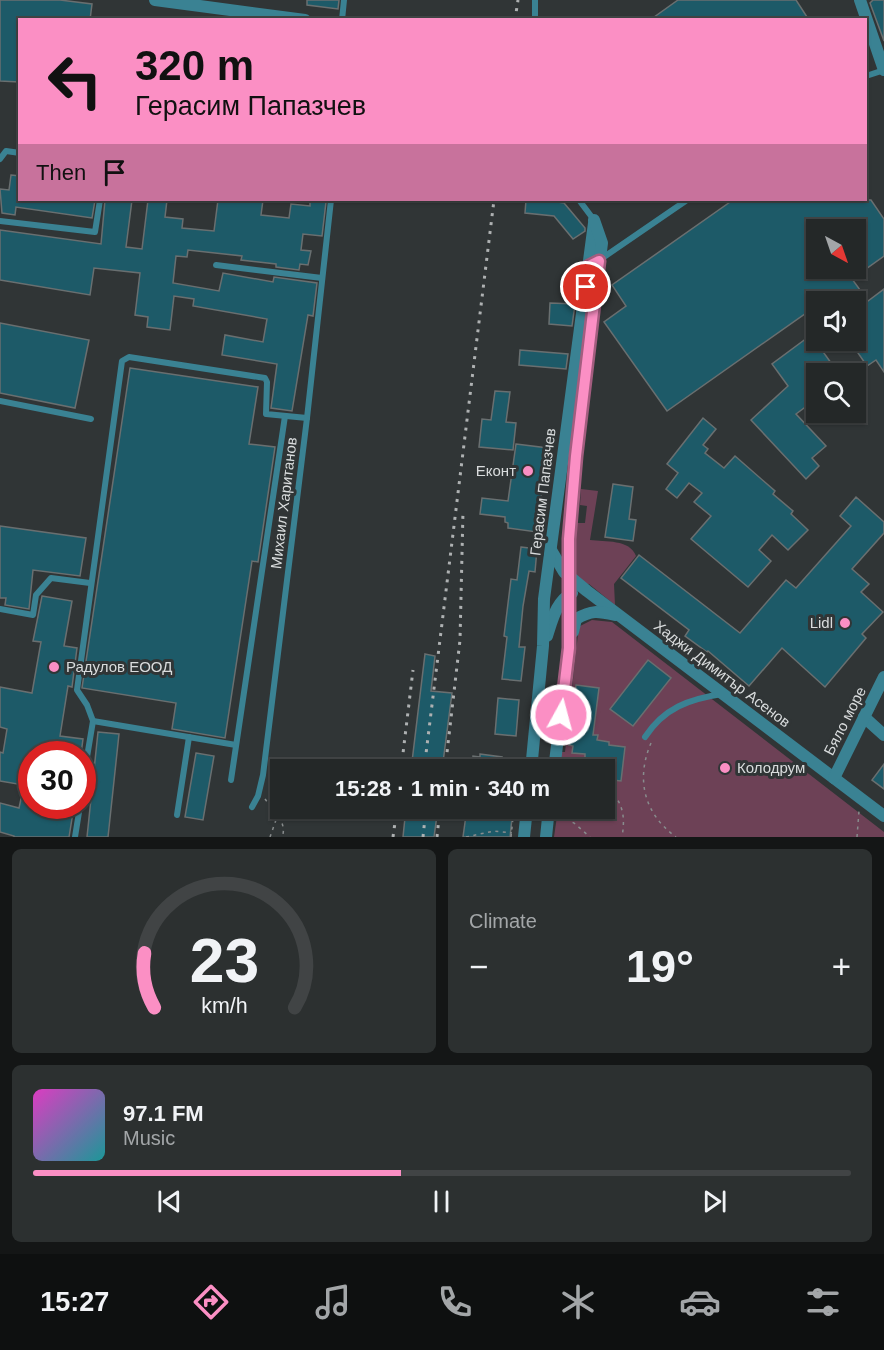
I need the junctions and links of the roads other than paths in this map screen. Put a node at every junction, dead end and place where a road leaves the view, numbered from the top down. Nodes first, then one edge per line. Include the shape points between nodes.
1 (155, 0) edge
2 (344, 0) edge
3 (535, 0) edge
4 (860, 0) edge
5 (290, 18) edge
6 (342, 18) edge
7 (535, 18) edge
8 (866, 18) edge
9 (867, 20) edge
10 (884, 70) edge
11 (867, 76) edge
12 (18, 153) edge
13 (0, 159) edge
14 (100, 201) edge
15 (331, 201) edge
16 (580, 201) edge
17 (686, 201) edge
18 (594, 220) joint
19 (0, 221) edge
20 (594, 263) junction
21 (216, 265) dead end
22 (322, 278) junction
23 (0, 401) edge
24 (285, 416) junction
25 (307, 418) junction
26 (91, 419) dead end
27 (562, 456) junction
28 (576, 456) junction
29 (551, 549) junction
30 (569, 577) junction
31 (90, 583) junction
32 (587, 591) junction
33 (569, 594) junction
34 (0, 609) edge
35 (619, 616) junction
36 (543, 646) junction
37 (569, 648) junction
38 (884, 677) edge
39 (723, 694) junction
40 (864, 717) junction
41 (93, 720) junction
42 (884, 735) edge
43 (189, 737) junction
44 (645, 737) road end
45 (90, 741) edge
46 (236, 745) junction
47 (847, 751) junction
48 (532, 759) edge
49 (556, 759) edge
50 (812, 762) junction
51 (834, 778) junction
52 (231, 780) dead end
53 (252, 807) dead end
54 (177, 815) dead end
55 (884, 816) edge
56 (78, 819) edge
57 (526, 819) edge
58 (548, 819) edge
59 (75, 837) edge
60 (524, 837) edge
61 (546, 837) edge

1 - 5 street
2 - 6 lane
3 - 7 lane
4 - 8 street
9 - 10 street
10 - 11 lane
12 - 13 lane via 6,152
14 - 19 lane via 95,232
15 - 22 lane, Михаил Хаританов
16 - 18 lane, Герасим Папазчев
17 - 20 lane
18 - 20 street, Герасим Папазчев
20 - 27 street, Герасим Папазчев
20 - 28 street, Герасим Папазчев
21 - 22 lane
22 - 25 lane, Михаил Хаританов
23 - 26 lane
24 - 25 lane
24 - 31 lane via 265,412 265,378 125,358
24 - 46 lane
25 - 53 lane, Михаил Хаританов via 263,775
27 - 28 street
27 - 29 street, Герасим Папазчев
28 - 30 street, Герасим Папазчев
29 - 30 street, Хаджи Димитър Асенов
29 - 36 street, Герасим Папазчев
30 - 32 street, Хаджи Димитър Асенов
30 - 33 street, Герасим Папазчев
31 - 34 lane via 51,578 36,595 33,615
31 - 41 lane via 77,690
32 - 33 street
32 - 35 street, Хаджи Димитър Асенов
33 - 36 street via 560,604
33 - 37 street, Герасим Папазчев
35 - 37 street via 600,611 576,619
35 - 39 street, Хаджи Димитър Асенов
36 - 48 street, Герасим Папазчев
37 - 49 street, Герасим Папазчев
38 - 40 street, Бяло море
39 - 44 lane via 697,698 673,708
39 - 50 street, Хаджи Димитър Асенов
40 - 42 street
40 - 47 street, Бяло море
41 - 43 lane
41 - 45 lane
43 - 46 lane
43 - 54 lane
46 - 52 lane
47 - 50 street via 834,761
47 - 51 street, Бяло море
50 - 51 street, Хаджи Димитър Асенов
51 - 55 street, Хаджи Димитър Асенов
56 - 59 lane
57 - 60 street
58 - 61 street

